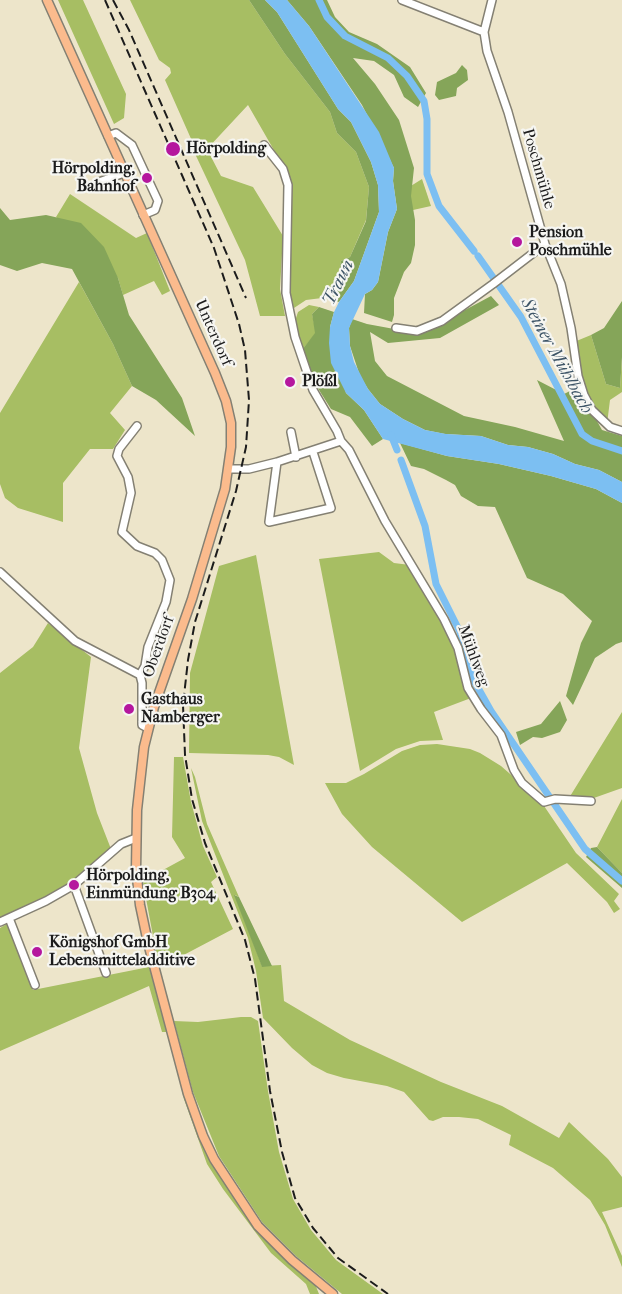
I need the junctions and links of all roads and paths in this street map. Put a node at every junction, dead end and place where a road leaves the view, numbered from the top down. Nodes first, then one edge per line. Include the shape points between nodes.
1 (47, 0) edge
2 (402, 0) edge
3 (492, 0) edge
4 (484, 32) junction
5 (108, 136) junction
6 (264, 145) dead end
7 (124, 173) junction
8 (99, 182) dead end
9 (143, 215) junction
10 (545, 244) junction
11 (396, 328) dead end
12 (137, 426) dead end
13 (622, 431) edge
14 (291, 432) dead end
15 (341, 441) junction
16 (313, 452) junction
17 (296, 457) junction
18 (277, 462) junction
19 (229, 469) junction
20 (0, 572) edge
21 (140, 675) junction
22 (148, 728) junction
23 (591, 801) dead end
24 (136, 838) junction
25 (74, 885) junction
26 (9, 918) junction
27 (0, 922) edge
28 (106, 973) dead end
29 (35, 986) dead end
30 (333, 1294) edge

1 - 5 main road, Unterdorf
2 - 4 street
3 - 4 street, Poschmühle
4 - 10 street, Poschmühle
5 - 7 main road, Unterdorf
5 - 9 street via 116,133 132,145 158,201 155,210
6 - 15 street, Mühlweg via 283,170 288,185 285,285 295,336 313,390
7 - 8 street
7 - 9 main road, Unterdorf
9 - 19 main road, Unterdorf via 222,390 231,423
10 - 11 street via 442,321 417,331
10 - 13 street, Poschmühle via 566,304 584,395 604,422
12 - 21 street, Oberdorf via 117,456 131,493 122,532 137,546 155,553 170,580
14 - 17 street
15 - 16 street
15 - 23 street, Mühlweg via 350,450 385,521 444,619 458,648 468,688 501,735 514,770 544,802
16 - 17 street
16 - 18 street via 331,508 268,522
17 - 18 street
18 - 19 street
19 - 22 main road, Oberdorf via 192,599
20 - 21 street via 75,641
21 - 22 street via 142,725
22 - 24 main road, Oberdorf
24 - 25 street via 121,844
24 - 30 main road, Oberdorf via 140,905 188,1094 203,1136 258,1226
25 - 26 street
25 - 28 street
26 - 27 street
26 - 29 street

